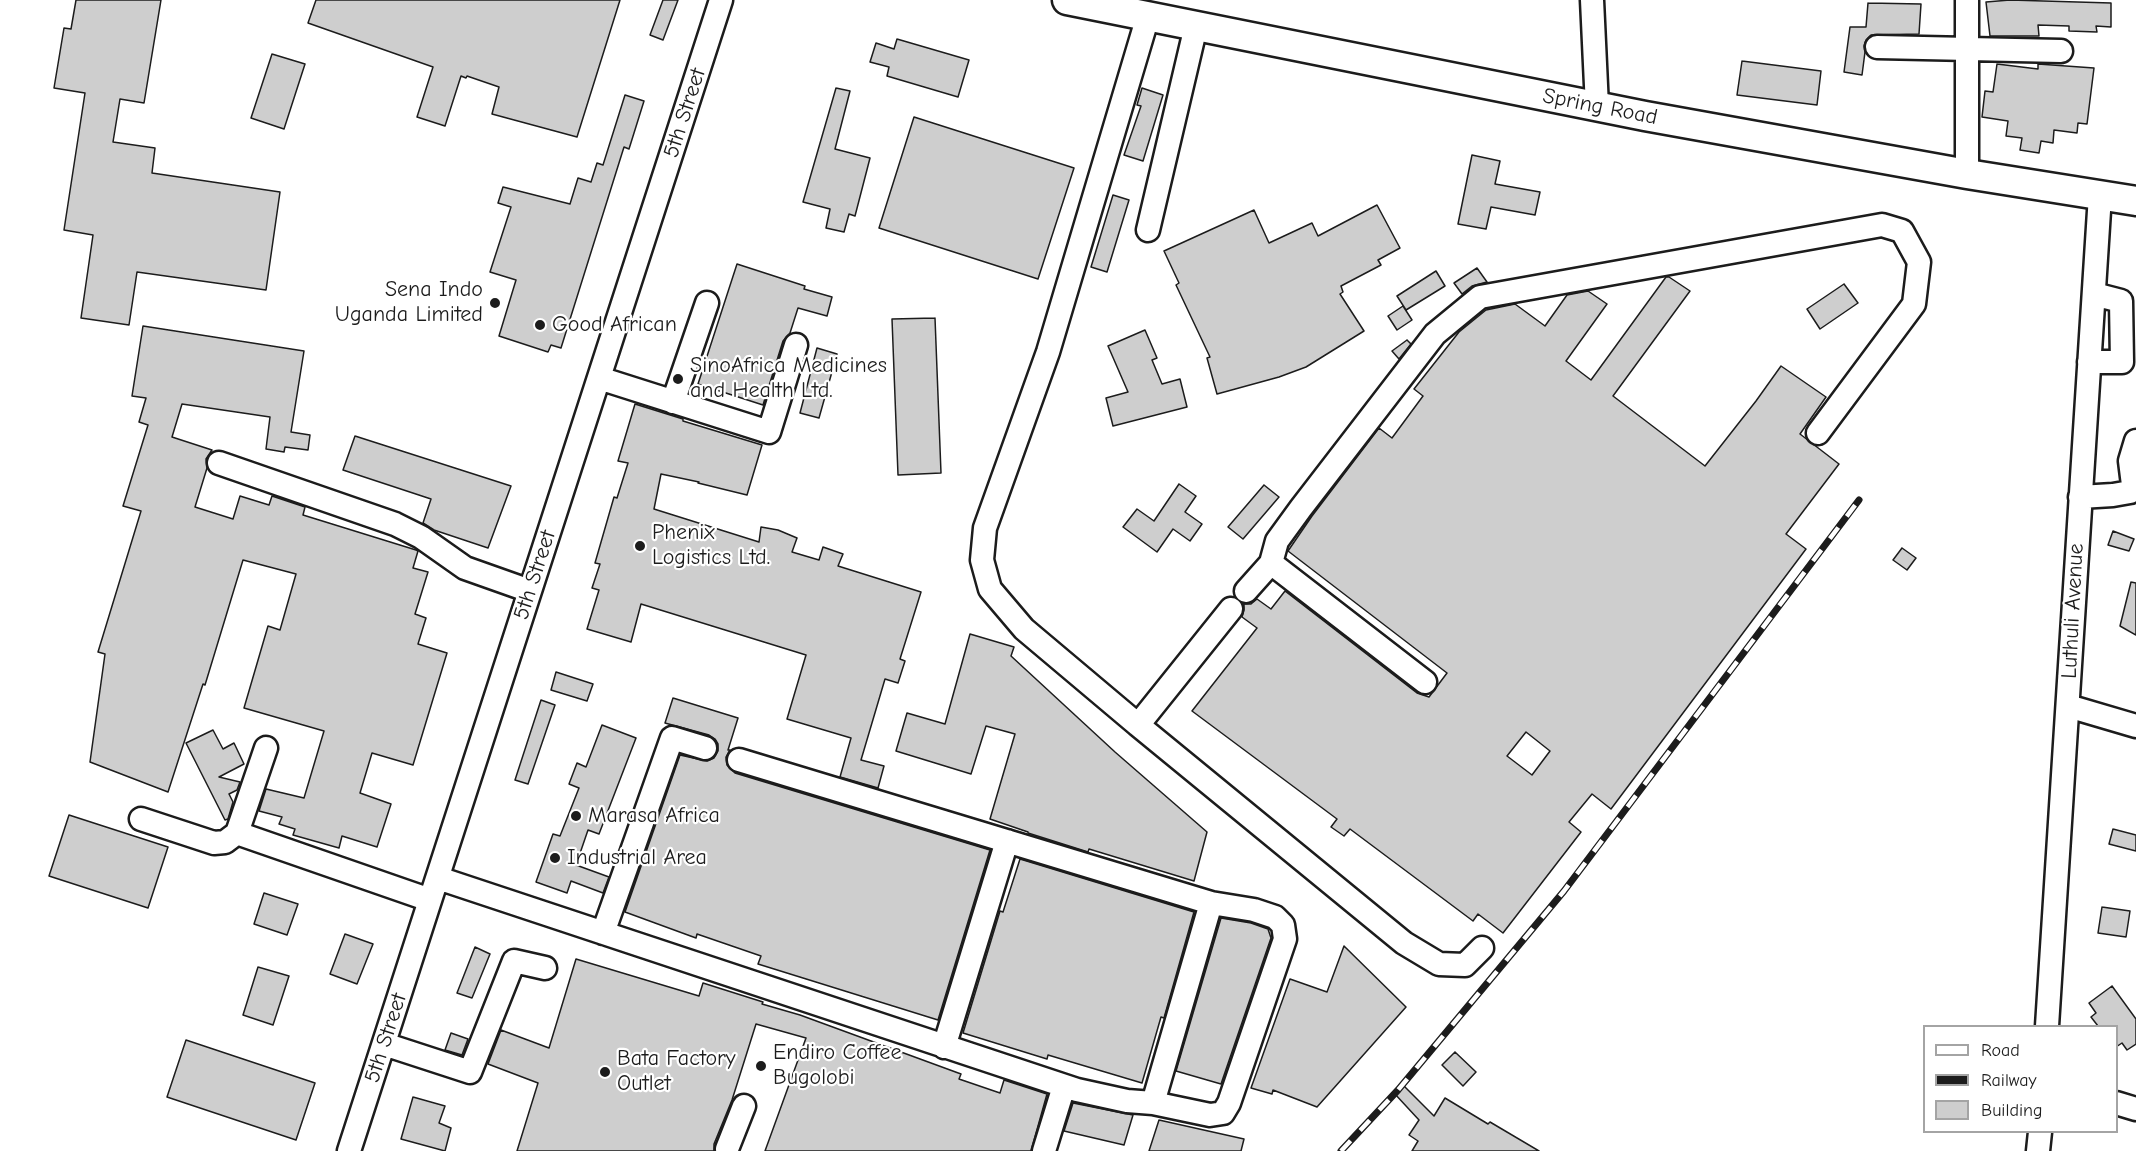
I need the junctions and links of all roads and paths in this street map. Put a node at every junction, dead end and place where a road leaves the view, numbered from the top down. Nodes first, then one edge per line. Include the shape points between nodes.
1 (721, 0) edge
2 (1067, 0) edge
3 (1592, 0) edge
4 (1967, 0) edge
5 (1133, 9) edge
6 (1196, 26) junction
7 (1877, 47) dead end
8 (1967, 49) junction
9 (2061, 51) dead end
10 (1597, 107) junction
11 (1966, 174) junction
12 (2100, 195) junction
13 (2136, 201) edge
14 (1148, 230) dead end
15 (2094, 294) junction
16 (707, 303) dead end
17 (796, 345) dead end
18 (2089, 362) junction
19 (599, 378) junction
20 (673, 402) junction
21 (1818, 434) dead end
22 (2136, 441) edge
23 (219, 464) dead end
24 (2080, 497) junction
25 (1270, 563) junction
26 (530, 591) junction
27 (1246, 591) dead end
28 (1231, 609) dead end
29 (1425, 682) dead end
30 (2068, 706) junction
31 (1138, 725) junction
32 (2136, 726) edge
33 (266, 748) dead end
34 (705, 748) dead end
35 (739, 760) dead end
36 (141, 819) dead end
37 (237, 832) junction
38 (1007, 841) junction
39 (438, 878) junction
40 (430, 900) junction
41 (1211, 903) junction
42 (603, 933) junction
43 (1482, 948) dead end
44 (544, 968) dead end
45 (2047, 1025) edge
46 (384, 1044) junction
47 (944, 1047) junction
48 (1064, 1086) junction
49 (1153, 1103) junction
50 (2118, 1104) edge
51 (744, 1106) dead end
52 (2136, 1109) edge
53 (2040, 1133) edge
54 (727, 1149) dead end
55 (352, 1150) edge
56 (1044, 1151) edge
57 (2038, 1151) edge

1 - 19 street, 5th Street
2 - 5 main road, Spring Road
3 - 10 street
4 - 8 street
5 - 6 main road, Spring Road
5 - 31 street via 1048,352 985,528 982,560 990,589 1024,629
6 - 10 main road, Spring Road
6 - 14 street
7 - 8 street
8 - 9 street
8 - 11 street
10 - 11 main road, Spring Road
11 - 12 main road, Spring Road
12 - 13 main road, Spring Road
12 - 15 street, Luthuli Avenue
15 - 18 street, Luthuli Avenue
15 - 18 street via 2121,301 2122,362
16 - 20 street
17 - 20 street via 769,432
18 - 24 street, Luthuli Avenue
19 - 20 street
19 - 26 street, 5th Street
21 - 25 street via 1914,304 1919,262 1902,231 1882,225 1480,297 1435,334 1277,541
22 - 24 street via 2130,461 2130,492
23 - 26 street via 395,524 465,568
24 - 30 street, Luthuli Avenue
25 - 27 street
25 - 29 street
26 - 39 street, 5th Street
28 - 31 street
30 - 32 street
30 - 45 street, Luthuli Avenue
31 - 43 street via 1404,943 1439,964 1465,965
33 - 37 street
34 - 42 street via 672,738
35 - 38 street
36 - 37 street via 214,843 225,842
37 - 40 street
38 - 41 street
38 - 47 street
39 - 40 street, 5th Street
39 - 42 street
40 - 46 street, 5th Street
41 - 49 street
41 - 49 street via 1275,917 1283,925 1286,939 1223,1113 1210,1115
42 - 47 street
44 - 46 street via 514,961 470,1072
46 - 55 street, 5th Street
47 - 48 street
48 - 49 street
48 - 56 street
50 - 52 street
51 - 54 street
53 - 57 street

